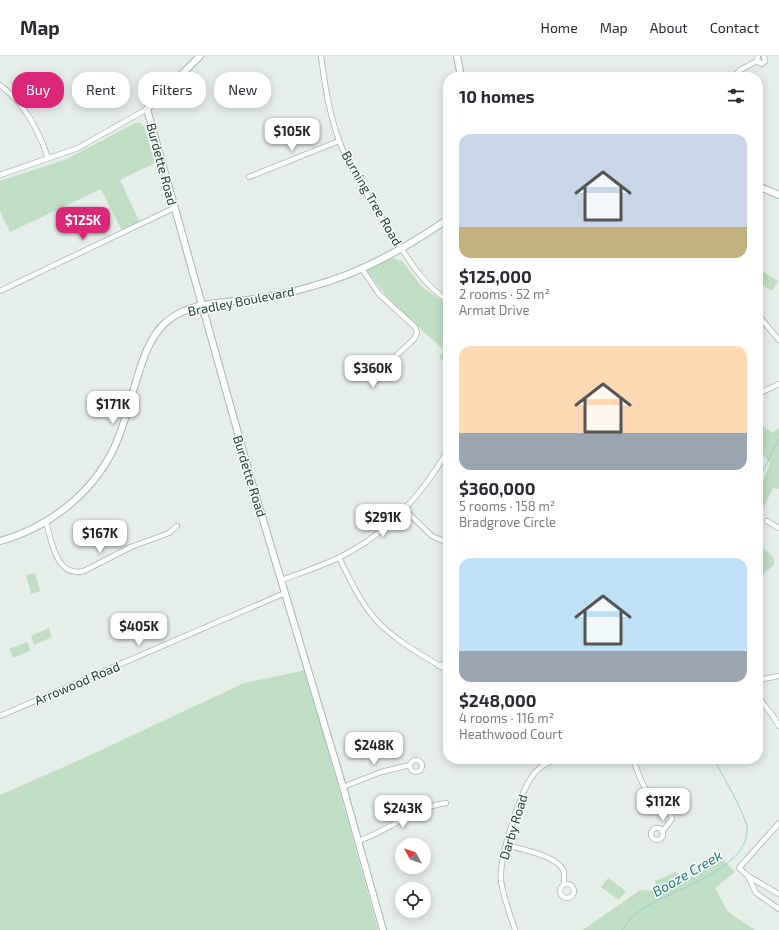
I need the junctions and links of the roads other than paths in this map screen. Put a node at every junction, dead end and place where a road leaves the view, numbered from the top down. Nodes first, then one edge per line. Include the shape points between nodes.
1 (200, 56) edge
2 (321, 56) edge
3 (457, 56) edge
4 (764, 56) edge
5 (758, 59) edge
6 (460, 72) edge
7 (738, 72) edge
8 (0, 85) edge
9 (147, 109) junction
10 (339, 141) junction
11 (48, 158) junction
12 (0, 175) edge
13 (249, 177) dead end
14 (763, 188) edge
15 (779, 195) edge
16 (174, 208) junction
17 (443, 222) edge
18 (402, 249) junction
19 (362, 269) junction
20 (0, 291) edge
21 (443, 297) edge
22 (202, 305) junction
23 (763, 320) edge
24 (777, 334) edge
25 (779, 340) edge
26 (378, 373) dead end
27 (779, 384) edge
28 (763, 392) edge
29 (443, 458) edge
30 (404, 509) junction
31 (767, 521) dead end
32 (46, 522) junction
33 (176, 526) dead end
34 (779, 528) edge
35 (0, 541) edge
36 (443, 541) edge
37 (339, 558) junction
38 (281, 580) junction
39 (285, 593) junction
40 (443, 664) edge
41 (439, 666) junction
42 (443, 668) edge
43 (779, 676) edge
44 (763, 679) edge
45 (763, 703) edge
46 (0, 716) edge
47 (779, 726) edge
48 (546, 764) edge
49 (634, 764) edge
50 (410, 765) dead end
51 (343, 787) junction
52 (446, 803) dead end
53 (779, 823) edge
54 (662, 832) dead end
55 (358, 841) junction
56 (506, 845) junction
57 (748, 876) junction
58 (564, 885) dead end
59 (779, 894) edge
60 (779, 909) edge
61 (383, 930) edge
62 (515, 930) edge

1 - 9 street
2 - 10 street, Burning Tree Road via 328,101
3 - 6 street
4 - 5 street via 766,60 763,64 760,64
5 - 7 street
8 - 11 street via 29,115
9 - 11 street via 78,148
9 - 16 street, Burdette Road
10 - 13 street
10 - 18 street, Burning Tree Road via 359,181
11 - 12 street
14 - 15 street
16 - 20 street
16 - 22 street, Burdette Road
17 - 18 street, Bradley Boulevard
18 - 19 street, Bradley Boulevard
18 - 21 street, Burning Tree Road via 417,274
19 - 22 street, Bradley Boulevard via 328,282 290,292
19 - 26 street via 379,294 415,327 417,333 414,339
22 - 32 street, Bradley Boulevard via 175,316 155,335 145,355 123,425 110,456 87,488
22 - 38 street, Burdette Road
23 - 24 street
24 - 25 street
27 - 28 street
29 - 30 street via 433,475
30 - 36 street via 432,536
30 - 37 street via 374,535
31 - 34 street
32 - 33 street via 59,562 68,571 76,572 169,533
32 - 35 street, Bradley Boulevard via 16,537
37 - 38 street
37 - 41 street via 378,622 395,638
38 - 39 street, Burdette Road
39 - 46 street, Arrowood Road
39 - 51 street, Burdette Road
40 - 41 street
41 - 42 street
43 - 44 street
45 - 47 street
48 - 56 street, Darby Road via 531,776 524,789
49 - 54 street via 648,796 671,815 672,819
50 - 51 street via 381,772
51 - 55 street, Burdette Road
52 - 55 street via 400,820 376,835
53 - 57 street via 739,868
55 - 61 street, Burdette Road
56 - 58 street via 555,862 564,872
56 - 62 street, Darby Road via 501,865 501,880
57 - 59 street
57 - 60 street via 756,894

